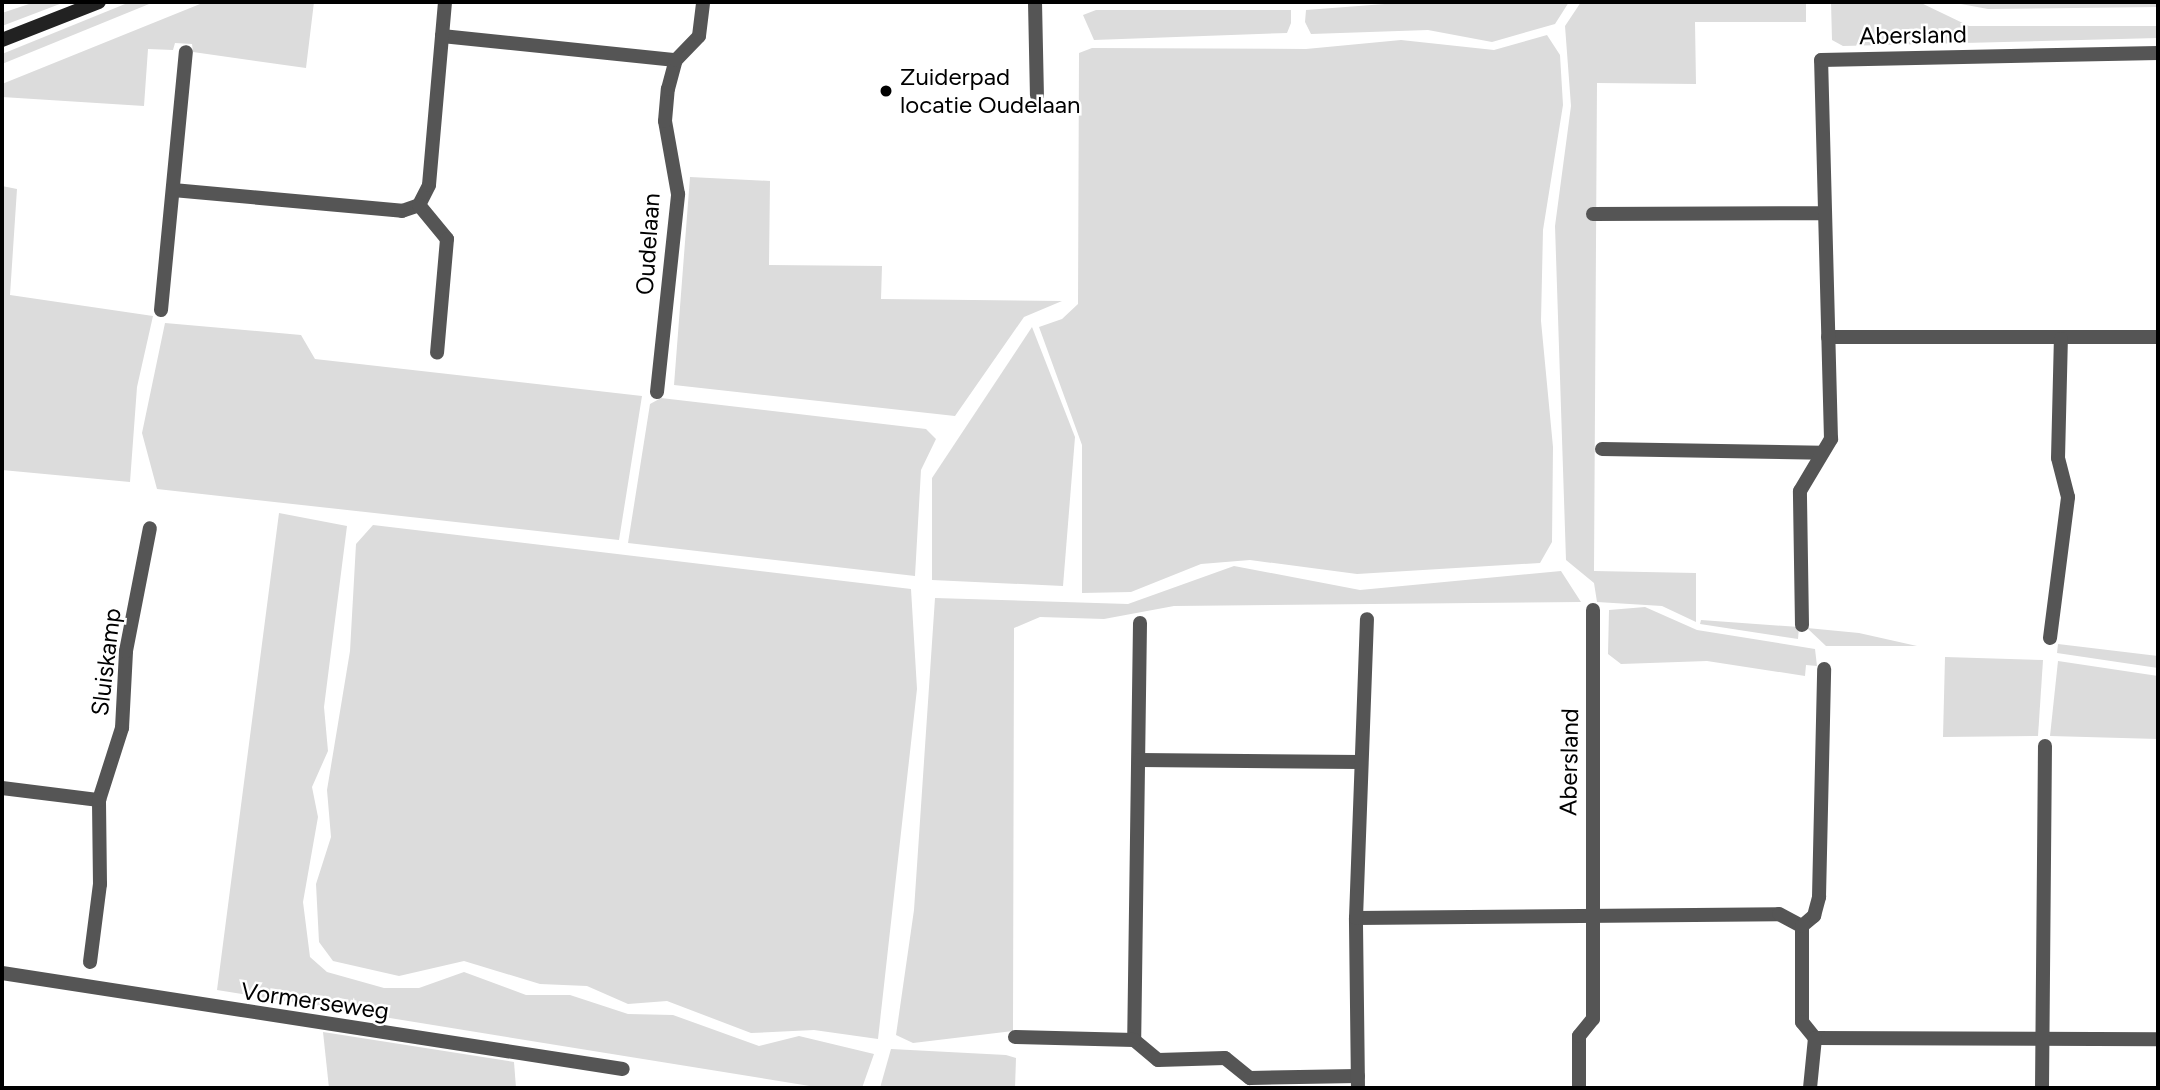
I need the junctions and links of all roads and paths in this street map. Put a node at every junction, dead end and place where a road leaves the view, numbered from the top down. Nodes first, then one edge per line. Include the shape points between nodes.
1 (99, 2) edge
2 (445, 2) edge
3 (703, 2) edge
4 (1035, 2) edge
5 (442, 36) junction
6 (2, 40) edge
7 (186, 52) dead end
8 (2158, 53) edge
9 (676, 60) junction
10 (1037, 95) dead end
11 (173, 190) junction
12 (419, 205) junction
13 (1825, 213) junction
14 (1593, 214) dead end
15 (161, 310) dead end
16 (1828, 337) junction
17 (2158, 337) edge
18 (2061, 339) junction
19 (437, 353) dead end
20 (657, 392) dead end
21 (1602, 449) dead end
22 (1822, 453) junction
23 (150, 528) dead end
24 (1593, 610) dead end
25 (1367, 619) dead end
26 (1140, 623) dead end
27 (1802, 625) dead end
28 (2050, 638) dead end
29 (1824, 668) dead end
30 (2045, 746) dead end
31 (1140, 760) junction
32 (1360, 762) junction
33 (2, 789) edge
34 (99, 800) junction
35 (1591, 915) junction
36 (1356, 918) junction
37 (1802, 926) junction
38 (90, 962) dead end
39 (2, 973) edge
40 (1015, 1037) dead end
41 (1815, 1038) junction
42 (2042, 1039) junction
43 (2158, 1039) edge
44 (1134, 1040) junction
45 (623, 1069) dead end
46 (1358, 1082) edge
47 (1579, 1088) edge
48 (1810, 1088) edge
49 (2042, 1088) edge

1 - 6 street
2 - 5 street
3 - 9 street via 699,36
4 - 10 street
5 - 9 street
5 - 12 street via 429,185
7 - 11 street
8 - 13 street, Abersland via 1821,60
9 - 20 street, Oudelaan via 665,121 678,194
11 - 12 street via 402,211
11 - 15 street
12 - 19 street via 447,239
13 - 14 street
13 - 16 street, Abersland
16 - 18 street
16 - 22 street, Abersland via 1831,439
17 - 18 street
18 - 28 street via 2059,458 2068,498
21 - 22 street
22 - 27 street, Abersland via 1800,491
23 - 34 street, Sluiskamp via 126,651 122,728
24 - 35 street, Abersland
25 - 32 street
26 - 31 street
29 - 37 street via 1819,897 1814,916
30 - 42 street
31 - 32 street
31 - 44 street
32 - 36 street
33 - 34 street
34 - 38 street, Sluiskamp via 100,884
35 - 36 street
35 - 37 street via 1779,914
35 - 47 street, Abersland via 1593,1019 1579,1036
36 - 46 street
37 - 41 street via 1802,1022
39 - 45 street, Vormerseweg
40 - 44 street
41 - 42 street
41 - 48 street
42 - 43 street
42 - 49 street
44 - 46 street via 1158,1060 1225,1058 1250,1078

